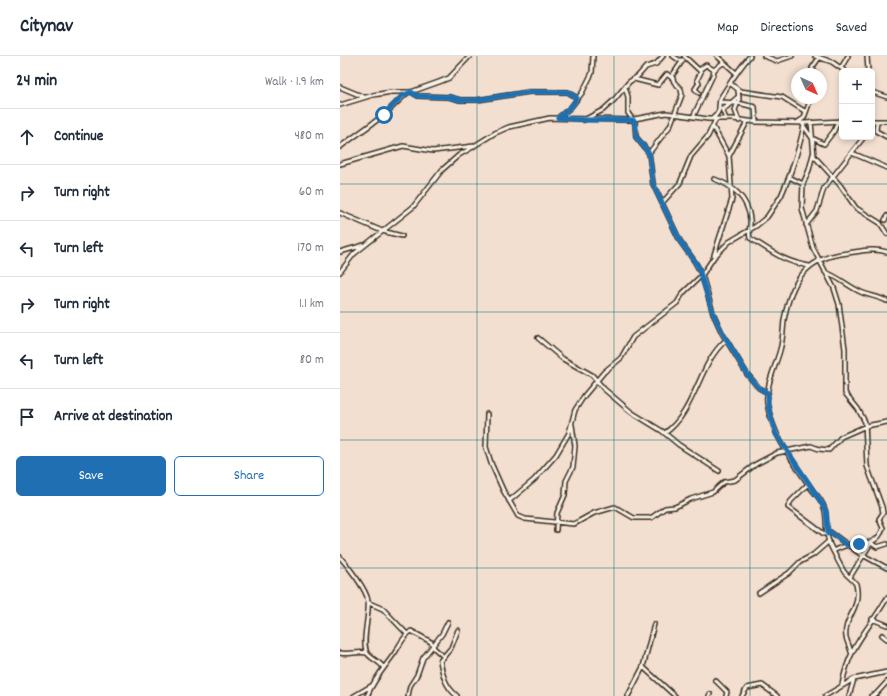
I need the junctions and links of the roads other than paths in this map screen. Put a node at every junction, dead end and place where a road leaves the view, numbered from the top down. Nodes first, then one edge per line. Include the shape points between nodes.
1 (470, 56) edge
2 (593, 56) edge
3 (663, 56) edge
4 (673, 56) edge
5 (717, 56) edge
6 (750, 56) edge
7 (764, 56) edge
8 (792, 56) edge
9 (815, 56) edge
10 (848, 56) edge
11 (867, 56) edge
12 (684, 58) edge
13 (819, 58) junction
14 (724, 62) junction
15 (812, 68) edge
16 (840, 68) joint
17 (868, 68) edge
18 (700, 70) junction
19 (714, 70) junction
20 (736, 73) junction
21 (672, 78) junction
22 (634, 79) junction
23 (731, 84) junction
24 (340, 87) edge
25 (625, 87) junction
26 (738, 90) junction
27 (743, 91) junction
28 (411, 92) junction
29 (407, 93) junction
30 (699, 93) dead end
31 (875, 93) edge
32 (739, 95) junction
33 (364, 97) junction
34 (887, 97) edge
35 (577, 98) junction
36 (732, 103) junction
37 (738, 103) junction
38 (720, 104) junction
39 (809, 104) edge
40 (340, 105) edge
41 (723, 110) junction
42 (806, 112) junction
43 (675, 114) junction
44 (693, 117) junction
45 (558, 118) junction
46 (712, 119) junction
47 (716, 119) junction
48 (726, 119) junction
49 (584, 120) junction
50 (633, 120) junction
51 (739, 121) junction
52 (838, 121) joint
53 (877, 121) joint
54 (887, 121) edge
55 (747, 122) junction
56 (756, 122) junction
57 (812, 122) junction
58 (798, 123) junction
59 (803, 124) junction
60 (713, 127) junction
61 (887, 137) edge
62 (812, 138) junction
63 (862, 140) edge
64 (474, 146) junction
65 (340, 147) edge
66 (649, 153) junction
67 (852, 153) junction
68 (813, 154) junction
69 (729, 156) junction
70 (340, 164) edge
71 (887, 168) edge
72 (789, 177) junction
73 (832, 178) junction
74 (714, 179) dead end
75 (803, 184) junction
76 (731, 186) junction
77 (662, 203) junction
78 (340, 213) edge
79 (887, 216) edge
80 (885, 220) dead end
81 (806, 225) junction
82 (750, 230) junction
83 (382, 231) junction
84 (887, 234) edge
85 (402, 236) dead end
86 (368, 243) junction
87 (340, 252) edge
88 (887, 252) edge
89 (714, 257) junction
90 (818, 261) junction
91 (809, 266) junction
92 (340, 272) edge
93 (825, 272) junction
94 (702, 275) junction
95 (887, 301) edge
96 (538, 338) dead end
97 (726, 340) junction
98 (597, 381) junction
99 (768, 393) junction
100 (487, 414) dead end
101 (572, 421) junction
102 (887, 422) edge
103 (866, 426) junction
104 (665, 433) junction
105 (786, 451) junction
106 (719, 471) dead end
107 (808, 484) junction
108 (509, 502) junction
109 (557, 521) junction
110 (556, 530) dead end
111 (828, 534) junction
112 (829, 541) junction
113 (871, 543) junction
114 (887, 544) edge
115 (847, 545) junction
116 (833, 551) junction
117 (864, 556) junction
118 (340, 557) edge
119 (887, 568) edge
120 (850, 577) junction
121 (759, 593) dead end
122 (887, 598) edge
123 (369, 603) junction
124 (872, 619) junction
125 (448, 622) dead end
126 (654, 624) dead end
127 (887, 625) edge
128 (458, 630) dead end
129 (407, 634) junction
130 (882, 635) dead end
131 (887, 639) edge
132 (433, 645) junction
133 (367, 652) junction
134 (851, 652) junction
135 (341, 653) edge
136 (444, 657) junction
137 (383, 667) junction
138 (643, 667) junction
139 (887, 672) edge
140 (854, 679) junction
141 (715, 680) dead end
142 (887, 682) edge
143 (842, 685) junction
144 (371, 686) junction
145 (878, 695) edge
146 (354, 696) edge
147 (367, 696) edge
148 (408, 696) edge
149 (457, 696) edge
150 (628, 696) edge
151 (675, 696) edge
152 (726, 696) edge
153 (742, 696) edge
154 (777, 696) edge
155 (825, 696) edge
156 (849, 696) edge
157 (871, 696) edge

1 - 28 street via 449,78
2 - 35 street via 592,72
3 - 22 street
4 - 12 street via 679,60
5 - 14 street
6 - 20 street
7 - 8 street via 777,61
9 - 13 street
10 - 16 street
11 - 17 street
12 - 18 street
12 - 21 street
13 - 15 street
13 - 16 street
14 - 19 street
14 - 20 street
18 - 19 street via 706,65
18 - 30 street via 697,78 699,84 695,89
19 - 44 street
20 - 23 street
21 - 22 street via 667,74 658,85
21 - 43 street via 682,92
22 - 25 street
23 - 26 street
23 - 38 street
24 - 33 street
25 - 49 street via 603,110
25 - 50 street via 628,113
26 - 27 street
26 - 32 street
27 - 32 street
27 - 42 street via 782,97
28 - 29 street
28 - 35 street via 418,96 460,100 528,92 568,92
29 - 33 street via 392,92
29 - 65 street via 384,115
31 - 34 street
32 - 36 street
32 - 37 street
33 - 40 street
35 - 45 street
36 - 37 street
36 - 38 street
36 - 41 street
37 - 51 street via 735,110
37 - 56 street via 755,107
38 - 41 street
38 - 46 street via 717,115
39 - 42 street
41 - 48 street
42 - 58 street
43 - 44 street
43 - 50 street via 661,113
43 - 66 street via 670,126
44 - 46 street
45 - 49 street
45 - 64 street via 541,119 510,127
46 - 47 street
47 - 48 street
47 - 60 street
48 - 51 street
49 - 50 street
50 - 66 street via 636,137
51 - 55 street
52 - 57 street
52 - 62 street via 824,144
53 - 54 street
53 - 61 street via 876,131
55 - 56 street
55 - 69 street
56 - 58 street
57 - 59 street
57 - 62 street
58 - 59 street
59 - 62 street
59 - 72 street
60 - 69 street
60 - 77 street via 691,156 680,183
62 - 68 street
63 - 67 street
64 - 70 street via 433,151 402,146
64 - 83 street via 442,170 413,207
66 - 77 street via 653,184
67 - 71 street
67 - 73 street
68 - 73 street
68 - 75 street
69 - 76 street
72 - 75 street
72 - 82 street via 772,211
73 - 81 street via 824,188 817,211
73 - 84 street via 856,208 880,223
74 - 76 street
75 - 81 street via 802,208
76 - 82 street via 742,197 747,208
76 - 89 street via 732,200
77 - 94 street via 680,241
78 - 83 street
79 - 80 street
81 - 90 street
82 - 89 street via 729,242
82 - 91 street via 750,238 774,255 798,265
83 - 85 street
83 - 86 street
86 - 87 street
86 - 92 street via 354,254
88 - 90 street via 874,249 842,253
89 - 94 street
90 - 91 street
90 - 93 street
91 - 99 street via 793,286 784,319 781,349
93 - 95 street via 863,293
93 - 103 street via 839,304 844,336 845,393 863,417
94 - 97 street via 713,313
94 - 98 street via 683,293 677,303 633,337 621,358
96 - 98 street
97 - 99 street via 754,382
97 - 104 street via 715,353 678,421
98 - 101 street via 579,403
98 - 104 street via 606,392 631,412
99 - 105 street via 768,407 776,434
100 - 108 street via 486,447
101 - 108 street via 569,434 556,455 534,480
101 - 109 street via 575,446 573,467 566,481 565,495 557,513
102 - 103 street
103 - 105 street via 840,437 829,450 810,446
103 - 113 street via 867,466 883,513 879,519 883,524 882,533
104 - 106 street
105 - 107 street
105 - 109 street via 776,453 756,464 735,480 724,482 713,492 675,507 665,508 651,518 634,518 615,507 594,513 574,524
107 - 111 street via 820,498 826,511
107 - 111 street via 788,507
108 - 109 street via 518,516 525,519
109 - 110 street
111 - 112 street
111 - 115 street via 830,532
112 - 116 street
112 - 121 street
113 - 114 street via 877,547
113 - 115 street
113 - 117 street
115 - 116 street
115 - 117 street
116 - 120 street via 844,572
117 - 119 street
117 - 120 street
118 - 123 street via 367,594
120 - 134 street via 856,584 857,593 856,606 846,629
122 - 124 street
123 - 129 street via 383,609
123 - 133 street via 365,642
124 - 127 street
124 - 134 street
125 - 132 street
126 - 138 street
128 - 136 street via 451,648
129 - 132 street via 411,631
129 - 137 street
130 - 131 street
132 - 136 street
132 - 148 street via 423,658
133 - 135 street
133 - 137 street
134 - 143 street
136 - 149 street via 440,661 443,678
137 - 144 street
138 - 150 street
138 - 151 street
139 - 140 street
140 - 143 street
140 - 156 street
141 - 152 street via 726,692
142 - 145 street
143 - 155 street
144 - 146 street
144 - 147 street
145 - 157 street
153 - 154 street via 747,688 762,685

